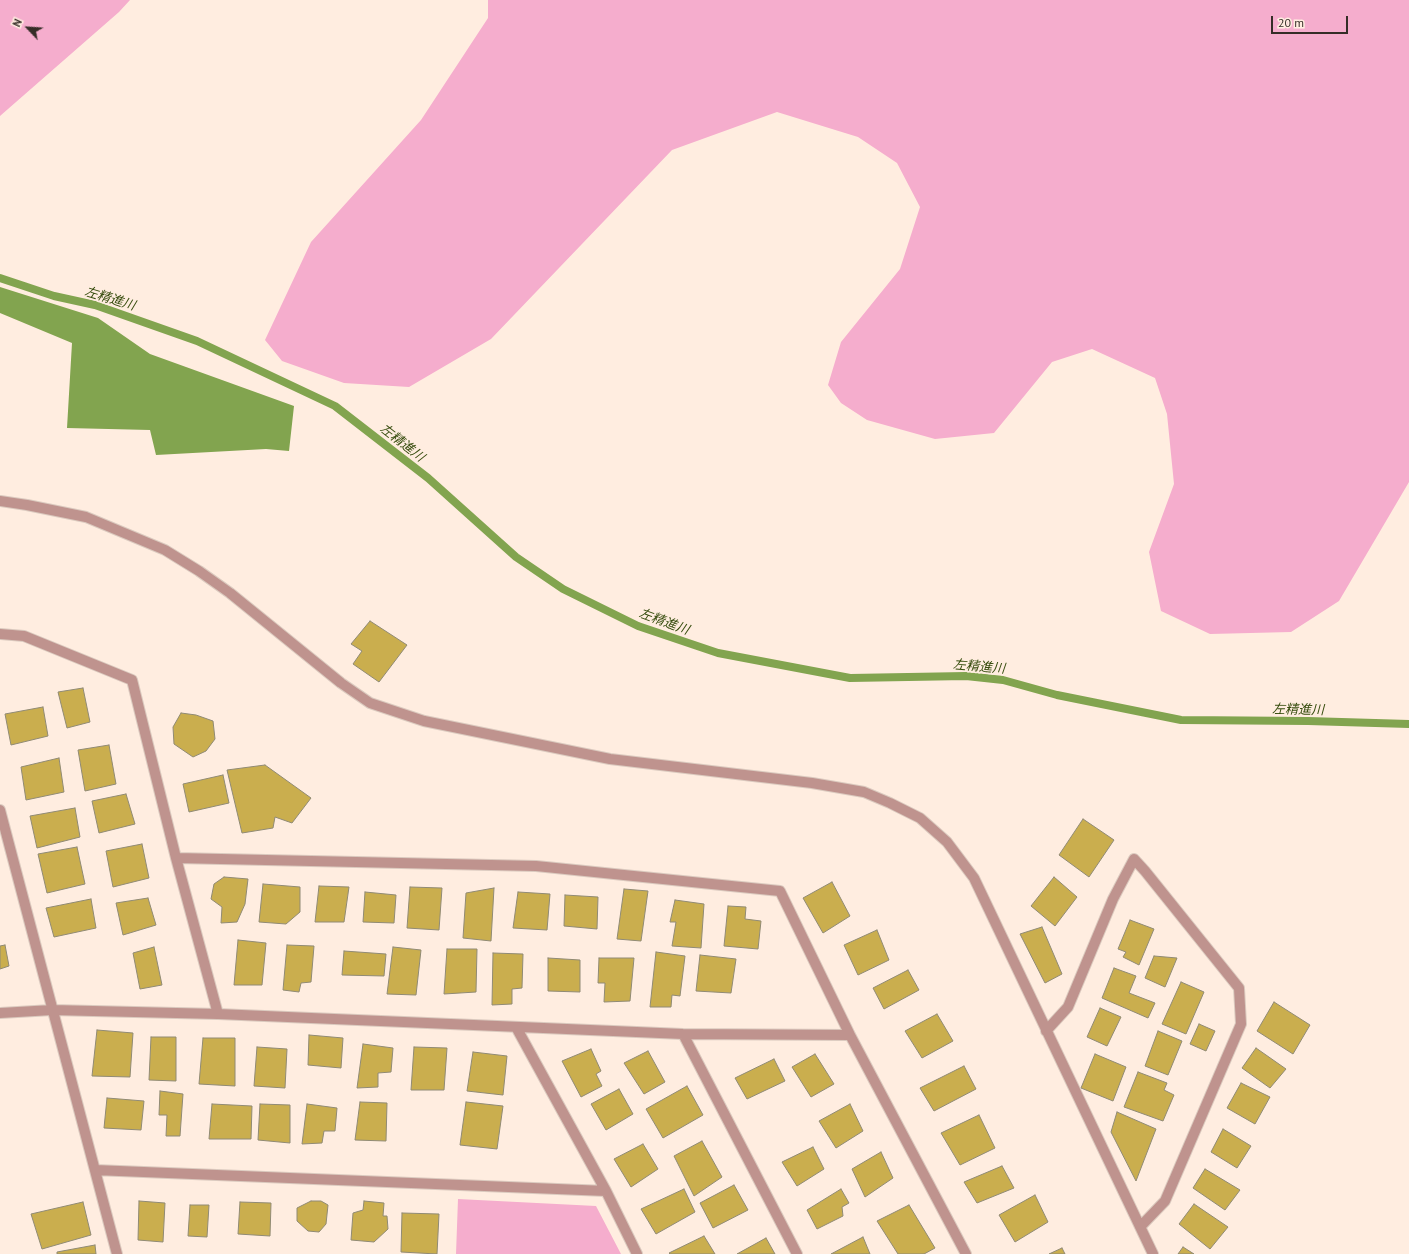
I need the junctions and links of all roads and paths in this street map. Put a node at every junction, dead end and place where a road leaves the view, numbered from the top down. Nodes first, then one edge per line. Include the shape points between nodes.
1 (0, 501) edge
2 (0, 634) edge
3 (0, 810) edge
4 (176, 858) junction
5 (52, 1010) junction
6 (0, 1013) edge
7 (218, 1014) junction
8 (516, 1027) junction
9 (1046, 1031) junction
10 (683, 1034) junction
11 (850, 1035) junction
12 (95, 1170) junction
13 (606, 1191) junction
14 (1140, 1227) junction
15 (117, 1254) edge
16 (637, 1254) edge
17 (797, 1254) edge
18 (966, 1254) edge
19 (1152, 1254) edge

1 - 9 street via 86,517 165,550 230,593 341,683 370,703 424,721 610,759 812,783 864,792 920,818 947,842 974,878
2 - 4 street via 24,636 132,680
3 - 5 street
4 - 7 street
4 - 11 street via 536,866 780,891
5 - 6 street
5 - 7 street
5 - 12 street
7 - 8 street
8 - 10 street
8 - 13 street
9 - 14 street
9 - 14 street via 1068,1007 1113,899 1134,859 1238,988 1241,1024 1164,1201
10 - 11 street
10 - 17 street
11 - 18 street
12 - 13 street
12 - 15 street
13 - 16 street
14 - 19 street

